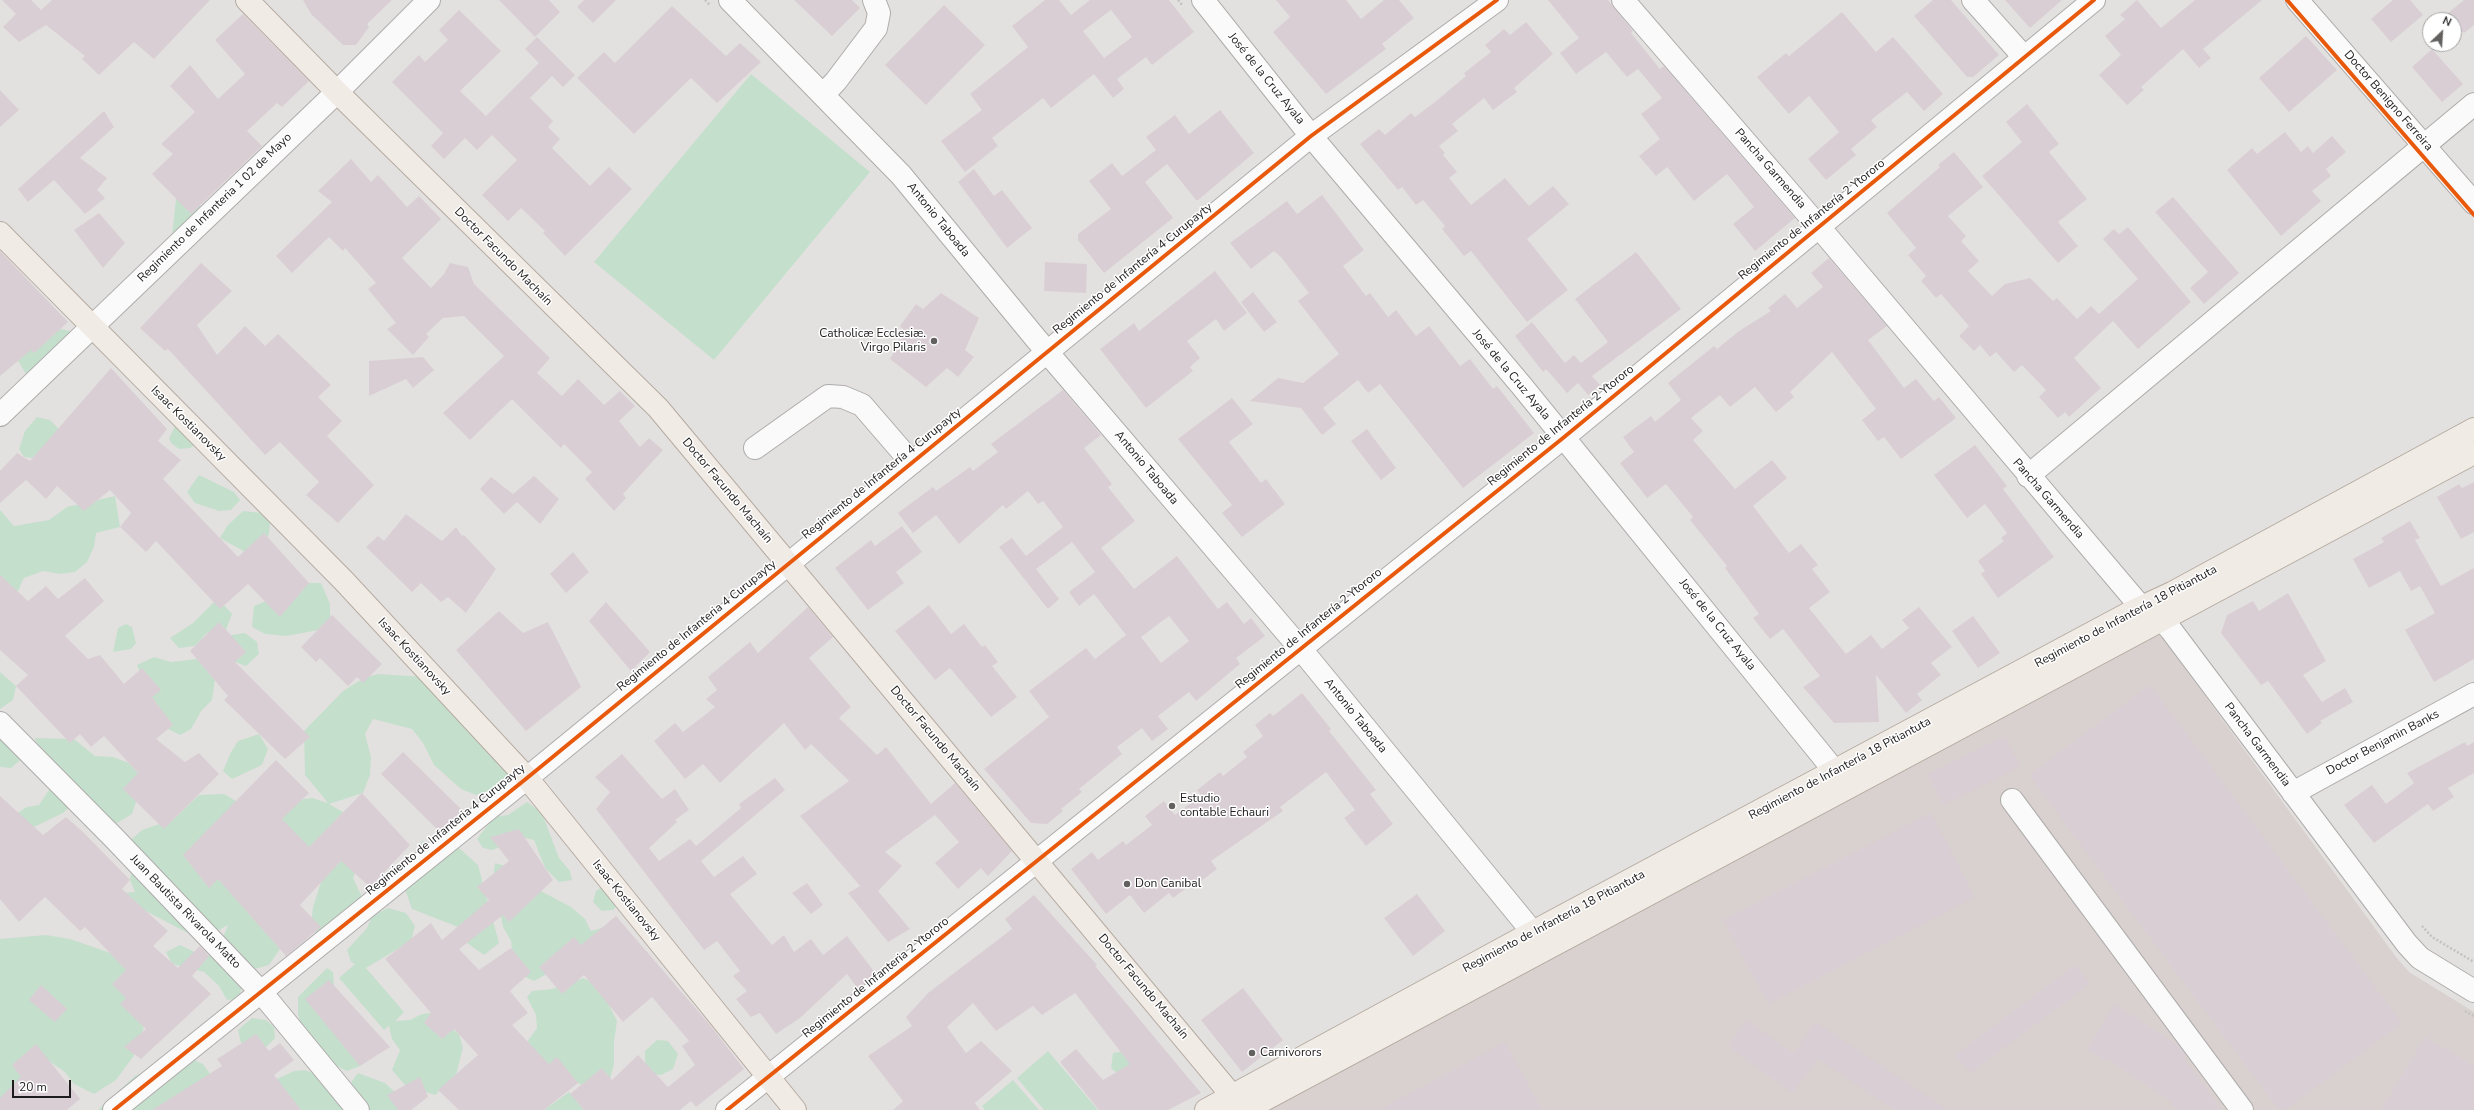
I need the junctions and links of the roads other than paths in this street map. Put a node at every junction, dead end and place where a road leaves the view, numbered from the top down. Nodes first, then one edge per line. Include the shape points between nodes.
1 (247, 0) edge
2 (429, 0) edge
3 (730, 0) edge
4 (874, 0) edge
5 (1203, 0) edge
6 (1497, 0) edge
7 (1623, 0) edge
8 (1973, 0) edge
9 (2094, 0) edge
10 (2297, 0) edge
11 (2024, 57) junction
12 (336, 92) junction
13 (824, 95) junction
14 (2474, 104) edge
15 (1311, 136) junction
16 (2424, 146) junction
17 (2474, 203) edge
18 (1819, 227) junction
19 (0, 233) edge
20 (90, 326) junction
21 (1047, 352) junction
22 (0, 415) edge
23 (2474, 429) edge
24 (1564, 438) junction
25 (756, 448) dead end
26 (2474, 453) edge
27 (912, 463) junction
28 (2028, 476) junction
29 (789, 564) junction
30 (2141, 607) junction
31 (2162, 619) junction
32 (1300, 648) junction
33 (2474, 694) edge
34 (0, 723) edge
35 (526, 778) junction
36 (1842, 780) junction
37 (2293, 793) junction
38 (2012, 800) dead end
39 (1037, 861) junction
40 (1533, 932) junction
41 (1547, 950) junction
42 (2474, 991) edge
43 (261, 992) junction
44 (768, 1077) junction
45 (1241, 1105) edge
46 (114, 1110) edge
47 (358, 1110) edge
48 (727, 1110) edge
49 (795, 1110) edge
50 (1206, 1110) edge
51 (2242, 1110) edge

1 - 12 main road, Doctor Facundo Machaín
2 - 12 street, Regimiento de Infanteria 1 02 de Mayo
3 - 13 street, Antonio Taboada
4 - 13 street via 879,13 876,28
5 - 15 street, José de la Cruz Ayala
6 - 15 street, Regimiento de Infantería 4 Curupayty
7 - 18 street, Pancha Garmendia
8 - 11 street
9 - 11 street, Regimiento de Infantería 2 Ytororo
10 - 16 street, Doctor Benigno Ferreira
11 - 18 street, Regimiento de Infantería 2 Ytororo
12 - 20 street, Regimiento de Infanteria 1 02 de Mayo
12 - 29 main road, Doctor Facundo Machaín via 658,408
13 - 21 street, Antonio Taboada via 901,175
14 - 16 street
15 - 21 street, Regimiento de Infantería 4 Curupayty
15 - 24 street, José de la Cruz Ayala
16 - 17 street, Doctor Benigno Ferreira
16 - 28 street
18 - 24 street, Regimiento de Infantería 2 Ytororo
18 - 28 street, Pancha Garmendia
19 - 20 main road, Isaac Kostianovsky
20 - 22 street, Regimiento de Infanteria 1 02 de Mayo
20 - 35 main road, Isaac Kostianovsky via 344,581
21 - 27 street, Regimiento de Infantería 4 Curupayty
21 - 32 street, Antonio Taboada
23 - 30 main road, Regimiento de Infantería 18 Pitiantuta via 2172,593
24 - 32 street, Regimiento de Infantería 2 Ytororo
24 - 36 street, José de la Cruz Ayala
25 - 27 street via 828,396 843,397 862,405
26 - 31 main road, Regimiento de Infantería 18 Pitiantuta
27 - 29 street, Regimiento de Infantería 4 Curupayty
28 - 30 street, Pancha Garmendia
29 - 35 street, Regimiento de Infanteria 4 Curupayty
29 - 39 main road, Doctor Facundo Machaín
30 - 31 street, Pancha Garmendia
30 - 36 main road, Regimiento de Infantería 18 Pitiantuta
31 - 36 main road, Regimiento de Infantería 18 Pitiantuta
31 - 37 street, Pancha Garmendia
32 - 39 street, Regimiento de Infantería 2 Ytororo
32 - 40 street, Antonio Taboada
33 - 37 street, Doctor Benjamin Banks
34 - 43 street, Juan Bautista Rivarola Matto
35 - 43 street, Regimiento de Infanteria 4 Curupayty
35 - 44 main road, Isaac Kostianovsky
36 - 40 main road, Regimiento de Infantería 18 Pitiantuta
36 - 41 main road, Regimiento de Infantería 18 Pitiantuta
37 - 42 street, Pancha Garmendia via 2407,944 2420,958
38 - 51 street
39 - 44 street, Regimiento de Infanteria 2 Ytororo
39 - 45 main road, Doctor Facundo Machaín
40 - 41 street, Antonio Taboada
40 - 45 main road, Regimiento de Infantería 18 Pitiantuta
41 - 45 main road, Regimiento de Infantería 18 Pitiantuta
43 - 46 street, Regimiento de Infanteria 4 Curupayty
43 - 47 street, Juan Bautista Rivarola Matto
44 - 48 street, Regimiento de Infanteria 2 Ytororo
44 - 49 main road, Isaac Kostianovsky
45 - 50 main road, Regimiento de Infantería 18 Pitiantuta

